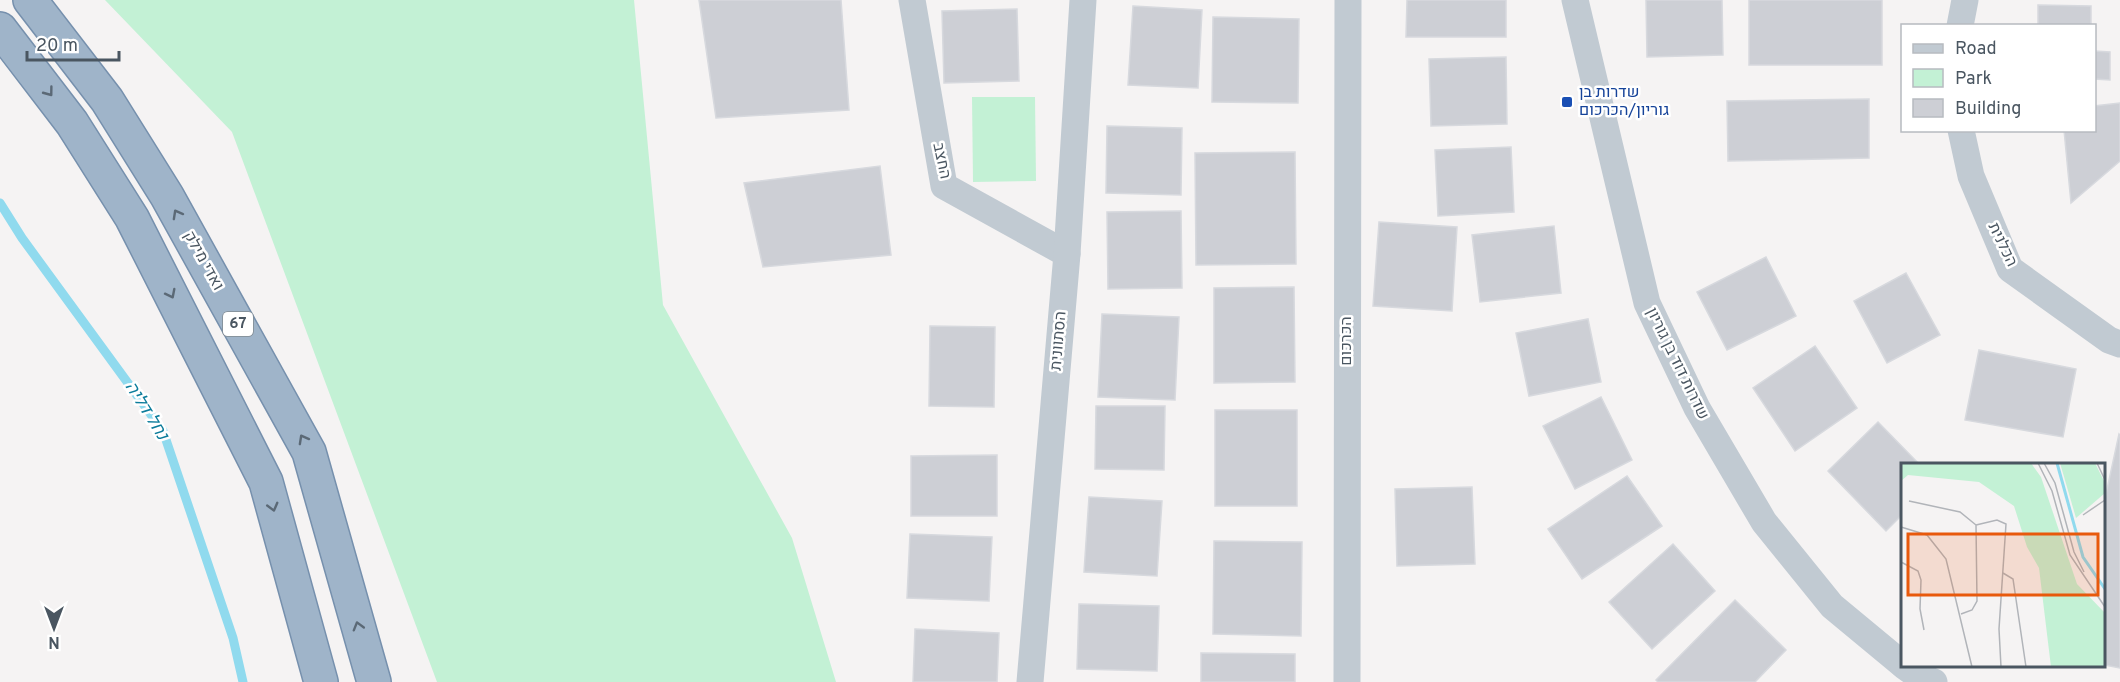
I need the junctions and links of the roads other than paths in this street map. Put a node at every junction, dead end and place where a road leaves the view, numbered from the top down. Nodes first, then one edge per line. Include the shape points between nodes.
1 (30, 0) edge
2 (912, 0) edge
3 (1083, 0) edge
4 (1348, 0) edge
5 (1575, 0) edge
6 (1965, 0) edge
7 (1960, 24) edge
8 (0, 28) edge
9 (1961, 132) edge
10 (1067, 254) junction
11 (2120, 344) edge
12 (1901, 663) edge
13 (1907, 667) edge
14 (321, 682) edge
15 (374, 682) edge
16 (1030, 682) edge
17 (1347, 682) edge
18 (1934, 682) edge

15 -> 1 highway, ואדי מילק / 67 via 309,452 167,196 107,100
2 - 10 street, החצב via 944,186
3 - 10 street, הסתוונית
4 - 17 street, הכרכום
5 - 12 street, שדרות דוד בן גוריון via 1647,303 1697,408 1764,522 1832,606
6 - 7 street
8 -> 14 highway via 72,123 132,218 266,482
9 - 11 street, הכלנית via 1971,176 2010,269
10 - 16 street, הסתוונית
13 - 18 street, שדרות דוד בן גוריון

